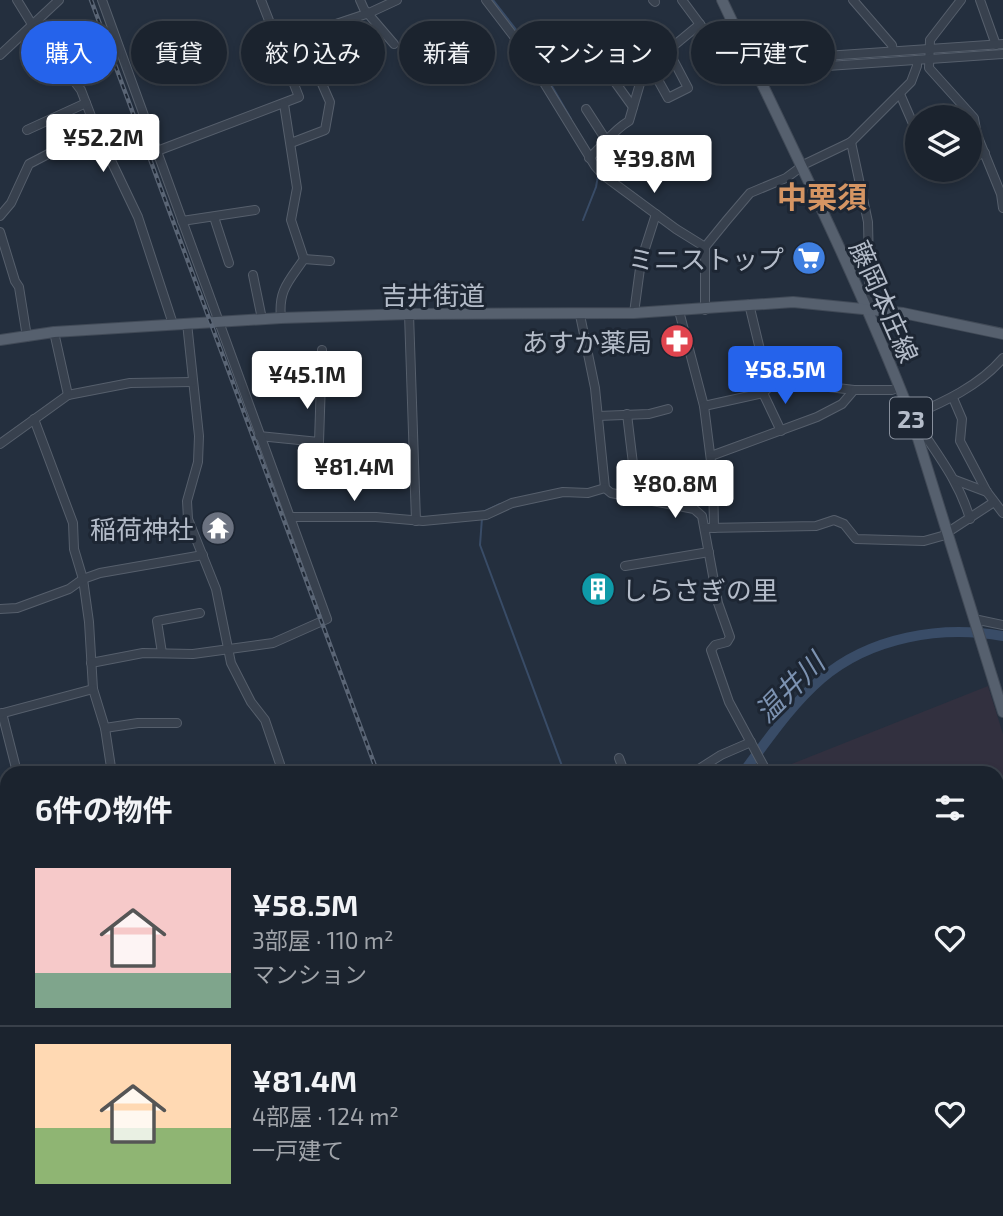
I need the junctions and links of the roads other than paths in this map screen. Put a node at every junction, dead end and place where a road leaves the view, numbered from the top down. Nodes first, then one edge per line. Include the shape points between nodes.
1 (17, 0) edge
2 (59, 0) edge
3 (102, 0) edge
4 (261, 0) edge
5 (360, 0) edge
6 (397, 0) edge
7 (486, 0) edge
8 (682, 0) edge
9 (722, 0) edge
10 (853, 0) edge
11 (961, 0) edge
12 (981, 0) edge
13 (369, 13) junction
14 (30, 21) edge
15 (38, 21) edge
16 (270, 21) edge
17 (343, 21) edge
18 (698, 21) edge
19 (732, 21) edge
20 (691, 31) edge
21 (21, 37) edge
22 (677, 43) edge
23 (394, 44) dead end
24 (1000, 44) edge
25 (930, 49) junction
26 (893, 51) junction
27 (1003, 54) edge
28 (0, 55) edge
29 (835, 57) edge
30 (928, 59) junction
31 (917, 60) junction
32 (835, 63) edge
33 (677, 67) edge
34 (76, 84) edge
35 (294, 84) edge
36 (322, 84) edge
37 (616, 84) edge
38 (639, 84) edge
39 (660, 84) edge
40 (761, 84) edge
41 (900, 94) junction
42 (86, 103) junction
43 (284, 104) junction
44 (905, 105) edge
45 (633, 107) junction
46 (586, 109) dead end
47 (96, 129) junction
48 (27, 130) dead end
49 (606, 140) junction
50 (850, 142) junction
51 (291, 143) junction
52 (158, 151) junction
53 (985, 153) junction
54 (982, 154) edge
55 (589, 158) junction
56 (800, 167) junction
57 (1003, 208) edge
58 (255, 210) dead end
59 (656, 214) junction
60 (0, 216) edge
61 (214, 217) junction
62 (182, 221) junction
63 (0, 233) edge
64 (705, 247) junction
65 (304, 259) junction
66 (330, 261) dead end
67 (229, 263) dead end
68 (253, 275) dead end
69 (749, 304) junction
70 (868, 309) junction
71 (705, 310) junction
72 (679, 311) junction
73 (634, 313) junction
74 (409, 314) junction
75 (580, 315) junction
76 (281, 318) junction
77 (262, 319) junction
78 (218, 322) junction
79 (187, 323) junction
80 (173, 324) junction
81 (54, 331) junction
82 (1003, 334) edge
83 (27, 337) junction
84 (0, 340) edge
85 (322, 350) dead end
86 (1003, 358) edge
87 (192, 382) junction
88 (899, 387) junction
89 (766, 390) junction
90 (854, 390) junction
91 (68, 395) junction
92 (953, 398) junction
93 (704, 405) junction
94 (668, 409) dead end
95 (627, 414) junction
96 (598, 416) junction
97 (34, 419) junction
98 (912, 420) junction
99 (780, 430) junction
100 (259, 436) junction
101 (0, 444) edge
102 (711, 456) junction
103 (955, 480) junction
104 (605, 488) junction
105 (987, 492) junction
106 (637, 497) junction
107 (999, 508) edge
108 (291, 517) junction
109 (970, 519) junction
110 (416, 521) junction
111 (709, 528) junction
112 (947, 532) junction
113 (709, 552) junction
114 (203, 555) junction
115 (625, 566) dead end
116 (83, 579) junction
117 (0, 609) edge
118 (200, 613) dead end
119 (975, 622) junction
120 (1003, 625) edge
121 (229, 649) junction
122 (162, 653) junction
123 (91, 663) junction
124 (93, 688) junction
125 (1003, 712) edge
126 (1, 713) edge
127 (177, 723) dead end
128 (105, 728) junction
129 (751, 742) junction
130 (619, 758) dead end
131 (15, 766) edge
132 (111, 766) edge
133 (280, 766) edge
134 (622, 766) edge
135 (703, 766) edge
136 (763, 766) edge

1 - 14 street
2 - 15 street
3 - 52 street
4 - 16 street
5 - 13 street
6 - 13 street
7 - 55 street via 522,47
8 - 18 street
9 - 19 main road, 藤岡本庄線 / 23
10 - 26 street
11 - 25 street via 930,40
12 - 24 street
13 - 17 street
13 - 23 street
20 - 22 street
21 - 28 street
24 - 25 street
25 - 26 street
25 - 30 street
26 - 29 street
27 - 30 street
30 - 31 street
30 - 53 street via 929,68 974,118
31 - 32 street
31 - 41 street via 911,82
33 - 39 street via 688,88 668,99
34 - 42 street
35 - 43 street via 299,97
36 - 51 street via 330,102 325,130
37 - 45 street
38 - 45 street
40 - 56 main road, 藤岡本庄線 / 23
41 - 44 street
41 - 50 street
42 - 47 street
42 - 48 street
43 - 51 street
43 - 52 street
45 - 49 street via 629,121
46 - 49 street
47 - 60 street via 29,163
47 - 80 street via 138,217
49 - 55 street
50 - 56 street
50 - 70 street via 868,222
51 - 65 street via 297,188 291,219
52 - 62 street
53 - 54 street
53 - 57 street
55 - 59 street via 603,175
56 - 64 street via 750,194
56 - 70 main road, 藤岡本庄線 / 23
58 - 61 street
59 - 64 street
59 - 73 street via 641,261
61 - 62 street
61 - 67 street
62 - 78 street
63 - 83 street via 19,287
64 - 71 street
65 - 66 street
65 - 76 street via 283,290
68 - 77 street
69 - 70 main road, 吉井街道 via 793,302
69 - 71 main road, 吉井街道
69 - 89 street
70 - 82 main road, 吉井街道
70 - 88 main road, 藤岡本庄線 / 23
71 - 72 main road, 吉井街道
72 - 73 main road, 吉井街道
72 - 93 street
73 - 75 main road, 吉井街道
74 - 75 main road, 吉井街道
74 - 76 main road, 吉井街道
74 - 110 street
75 - 96 street
76 - 77 main road, 吉井街道
77 - 78 main road, 吉井街道
78 - 79 main road, 吉井街道
78 - 100 street
79 - 80 main road, 吉井街道
79 - 87 street
80 - 81 main road, 吉井街道
81 - 83 main road, 吉井街道
81 - 91 street
83 - 84 main road, 吉井街道
85 - 100 street via 319,442
86 - 92 street
87 - 91 street via 130,383
87 - 114 street via 199,436 188,519
88 - 90 street
88 - 98 main road, 藤岡本庄線 / 23
89 - 90 street via 791,374
89 - 93 street
89 - 99 street
90 - 99 street via 842,404
91 - 97 street
92 - 98 street
92 - 105 street via 962,419 960,441
93 - 102 street
94 - 95 street
95 - 96 street
95 - 106 street
96 - 104 street
97 - 101 street
97 - 116 street via 73,523 74,549
98 - 103 street
98 - 112 main road, 藤岡本庄線 / 23
99 - 102 street
100 - 108 street
102 - 111 street
103 - 105 street
103 - 109 street
104 - 106 street
104 - 110 street via 512,503 485,515
105 - 107 street
106 - 111 street via 694,509
107 - 109 street
108 - 110 street
108 - 121 street via 327,619 273,643
109 - 112 street
111 - 112 street via 816,526 834,520 844,524 856,539 913,542
111 - 113 street
112 - 119 main road, 藤岡本庄線 / 23
113 - 115 street
113 - 129 street via 730,637 711,650 729,702
114 - 116 street
114 - 121 street
116 - 117 street via 18,608
116 - 123 street
118 - 122 street via 157,621
119 - 120 street
119 - 125 main road, 藤岡本庄線 / 23
121 - 122 street
121 - 133 street via 237,677 265,720
122 - 123 street
123 - 124 street
124 - 126 street
124 - 128 street
126 - 131 street
127 - 128 street
128 - 132 street
129 - 135 street
129 - 136 street
130 - 134 street

